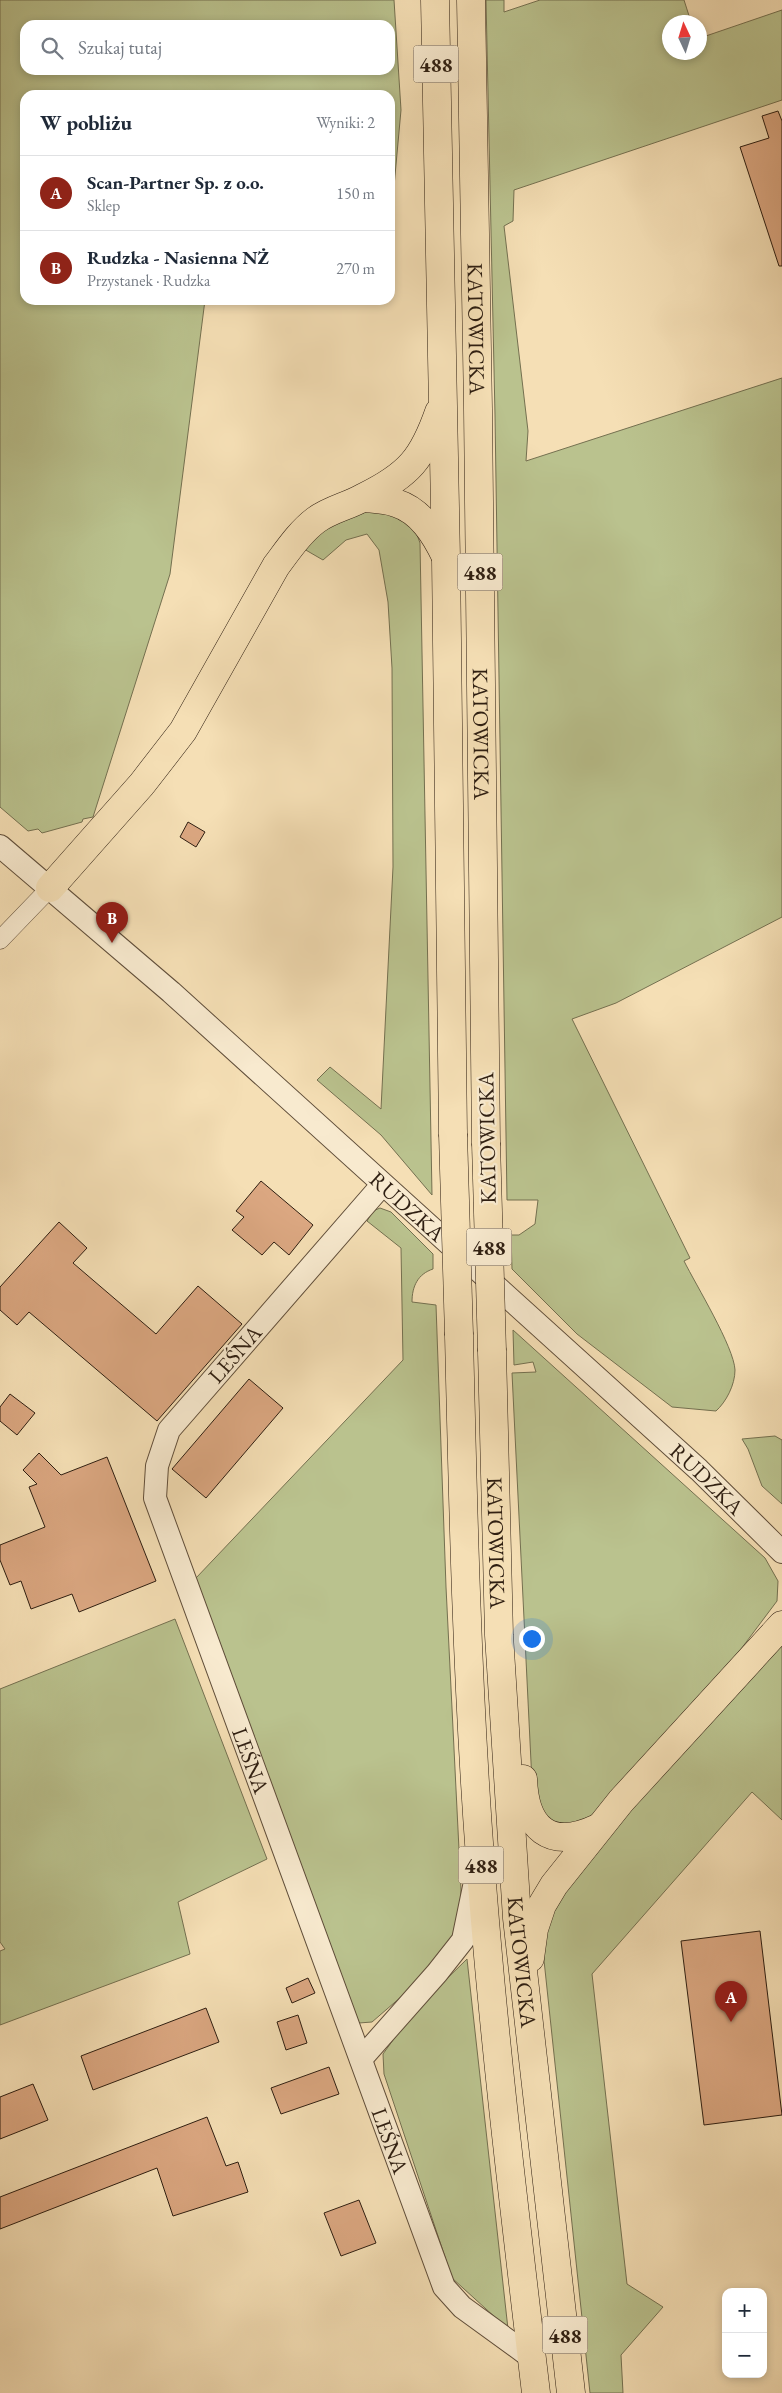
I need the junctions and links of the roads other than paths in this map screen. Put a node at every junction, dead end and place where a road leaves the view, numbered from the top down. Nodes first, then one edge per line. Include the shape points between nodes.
1 (435, 0) edge
2 (471, 0) edge
3 (443, 400) junction
4 (364, 498) junction
5 (446, 559) junction
6 (0, 846) edge
7 (50, 888) junction
8 (0, 940) edge
9 (382, 1185) junction
10 (494, 1431) junction
11 (782, 1552) edge
12 (782, 1626) edge
13 (598, 1828) junction
14 (480, 1859) junction
15 (525, 1999) junction
16 (361, 2059) junction
17 (532, 2358) junction
18 (536, 2393) edge
19 (571, 2393) edge

1 - 3 main road, KATOWICKA / 488
2 - 10 main road, KATOWICKA / 488, bridge via 479,418 486,1143
3 - 4 main road via 430,437 417,460 395,479
3 - 5 main road, KATOWICKA / 488
4 - 5 main road via 396,503 418,516 435,533
4 - 7 main road via 316,520 294,541 276,566 183,731 142,784
5 - 14 main road, KATOWICKA / 488, bridge via 453,1134 468,1670
6 - 7 street, RUDZKA
7 - 8 street
7 - 9 street, RUDZKA via 171,992
9 - 11 street, RUDZKA via 699,1470
9 - 16 street, LEŚNA via 170,1430 157,1466 155,1498
10 - 13 main road via 510,1548 524,1800 533,1821 553,1836 578,1836
10 - 15 main road, KATOWICKA / 488 via 500,1644 512,1854
12 - 13 main road
13 - 15 main road via 542,1905 534,1930
14 - 16 street via 463,1940
14 - 17 main road, KATOWICKA / 488
15 - 19 main road, KATOWICKA / 488
16 - 17 street, LEŚNA via 444,2287 462,2306
17 - 18 main road, KATOWICKA / 488

